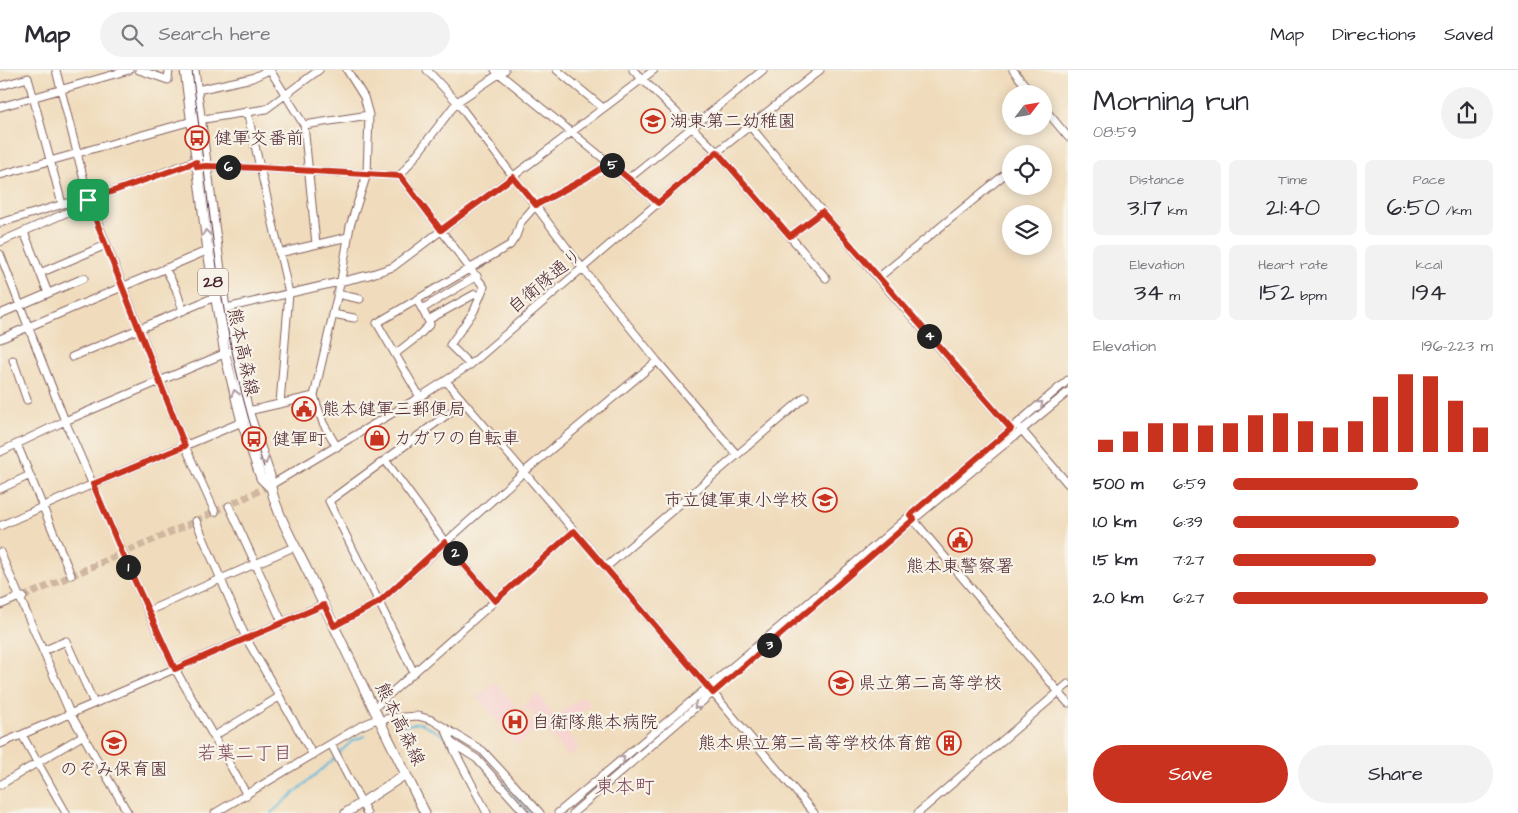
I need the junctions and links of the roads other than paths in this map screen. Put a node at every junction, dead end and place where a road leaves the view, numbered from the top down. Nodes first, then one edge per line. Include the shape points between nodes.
1 (56, 70) edge
2 (129, 70) edge
3 (139, 70) edge
4 (169, 70) edge
5 (185, 70) edge
6 (194, 70) edge
7 (269, 70) edge
8 (319, 70) edge
9 (347, 70) edge
10 (427, 70) edge
11 (557, 70) edge
12 (633, 70) edge
13 (654, 70) edge
14 (763, 70) edge
15 (1013, 70) edge
16 (500, 71) edge
17 (815, 72) edge
18 (642, 79) junction
19 (1025, 85) edge
20 (0, 86) edge
21 (60, 90) junction
22 (197, 90) junction
23 (285, 96) junction
24 (34, 98) junction
25 (457, 102) junction
26 (0, 108) edge
27 (603, 108) junction
28 (247, 111) junction
29 (369, 115) junction
30 (1052, 118) edge
31 (196, 120) junction
32 (304, 125) junction
33 (750, 126) junction
34 (692, 128) junction
35 (572, 132) junction
36 (1068, 137) edge
37 (717, 152) junction
38 (77, 153) junction
39 (50, 160) junction
40 (201, 163) junction
41 (610, 163) junction
42 (260, 168) junction
43 (309, 171) junction
44 (367, 174) junction
45 (0, 175) edge
46 (400, 176) junction
47 (513, 177) junction
48 (1002, 177) edge
49 (628, 179) junction
50 (88, 200) junction
51 (658, 203) junction
52 (62, 204) junction
53 (536, 205) junction
54 (822, 212) junction
55 (0, 223) edge
56 (441, 230) junction
57 (24, 232) junction
58 (790, 236) junction
59 (348, 237) junction
60 (0, 242) edge
61 (316, 244) junction
62 (106, 245) junction
63 (217, 246) junction
64 (208, 251) junction
65 (279, 253) junction
66 (0, 254) edge
67 (165, 268) junction
68 (471, 269) junction
69 (583, 269) junction
70 (40, 273) junction
71 (477, 276) junction
72 (84, 278) dead end
73 (826, 278) dead end
74 (878, 278) junction
75 (341, 280) junction
76 (123, 286) junction
77 (48, 293) junction
78 (288, 293) junction
79 (337, 294) junction
80 (215, 297) junction
81 (480, 297) junction
82 (360, 299) dead end
83 (417, 300) junction
84 (21, 305) junction
85 (422, 309) junction
86 (221, 310) junction
87 (183, 311) junction
88 (0, 314) edge
89 (333, 314) junction
90 (354, 318) dead end
91 (428, 320) junction
92 (30, 327) junction
93 (139, 330) junction
94 (0, 339) edge
95 (229, 352) junction
96 (395, 354) junction
97 (72, 357) dead end
98 (13, 360) dead end
99 (657, 361) junction
100 (470, 365) junction
101 (1068, 380) edge
102 (160, 381) junction
103 (446, 381) junction
104 (1068, 392) edge
105 (314, 396) junction
106 (420, 397) junction
107 (805, 397) dead end
108 (28, 400) dead end
109 (280, 403) junction
110 (464, 403) junction
111 (248, 411) junction
112 (66, 421) junction
113 (242, 422) junction
114 (1014, 427) junction
115 (1023, 430) junction
116 (17, 444) junction
117 (185, 446) junction
118 (337, 446) junction
119 (0, 452) edge
120 (737, 455) junction
121 (385, 460) junction
122 (524, 472) junction
123 (30, 475) junction
124 (93, 484) junction
125 (1068, 484) edge
126 (269, 486) junction
127 (0, 488) edge
128 (229, 506) dead end
129 (43, 507) junction
130 (215, 512) dead end
131 (912, 517) junction
132 (196, 521) dead end
133 (0, 526) edge
134 (574, 531) junction
135 (445, 542) junction
136 (296, 546) junction
137 (0, 552) edge
138 (255, 564) junction
139 (605, 568) junction
140 (71, 574) dead end
141 (220, 579) junction
142 (21, 597) junction
143 (495, 601) junction
144 (379, 602) junction
145 (0, 605) edge
146 (324, 605) junction
147 (148, 610) junction
148 (283, 624) junction
149 (334, 626) junction
150 (246, 638) junction
151 (43, 651) junction
152 (175, 669) junction
153 (414, 673) junction
154 (1068, 684) edge
155 (710, 690) junction
156 (1059, 692) junction
157 (279, 697) junction
158 (94, 703) junction
159 (1068, 703) edge
160 (374, 708) junction
161 (70, 713) junction
162 (380, 720) junction
163 (447, 731) junction
164 (22, 735) junction
165 (82, 736) junction
166 (214, 736) junction
167 (452, 743) junction
168 (0, 744) edge
169 (331, 744) junction
170 (313, 754) junction
171 (37, 764) junction
172 (406, 774) junction
173 (0, 785) edge
174 (247, 795) junction
175 (360, 803) junction
176 (66, 813) edge
177 (128, 813) edge
178 (215, 813) edge
179 (346, 813) edge
180 (366, 813) edge
181 (425, 813) edge
182 (487, 813) edge
183 (525, 813) edge
184 (540, 813) edge
185 (558, 813) edge
186 (573, 813) edge
187 (814, 813) edge
188 (918, 813) edge

1 - 21 street
2 - 21 street
3 - 4 street via 168,80
5 - 31 main road, 熊本高森線 / 28
6 - 22 main road, 熊本高森線 / 28
7 - 22 street via 252,78
7 - 23 street
8 - 23 street
9 - 29 street via 364,97
10 - 25 street
11 - 27 street
12 - 18 street
13 - 18 street
14 - 34 street
15 - 19 street
16 - 25 street
16 - 35 street
17 - 33 street, 自衛隊通り
18 - 27 street
18 - 34 street
20 - 24 street via 28,78
21 - 24 street
21 - 38 street
22 - 31 main road, 熊本高森線 / 28
23 - 28 street via 266,109
23 - 32 street
24 - 26 street
24 - 39 street
25 - 46 street
25 - 47 street
27 - 35 street
28 - 31 street
28 - 42 street
29 - 32 street
29 - 44 street
30 - 36 street
31 - 38 street
31 - 40 main road, 熊本高森線 / 28
32 - 43 street
33 - 37 street, 自衛隊通り
33 - 54 street
34 - 37 street
34 - 49 street
35 - 41 street
35 - 47 street
37 - 51 street, 自衛隊通り
37 - 58 street
38 - 39 street
38 - 50 street
39 - 45 street
39 - 52 street
40 - 42 street
40 - 50 street
40 - 63 main road, 熊本高森線 / 28
64 -> 40 main road, 熊本高森線 / 28
41 - 49 street
41 - 53 street
42 - 43 street
42 - 65 street
43 - 44 street
43 - 61 street
44 - 46 street
44 - 59 street
46 - 56 street
47 - 53 street
47 - 56 street
48 - 74 street
49 - 51 street
50 - 52 street
50 - 57 street via 76,209
50 - 62 street
51 - 69 street, 自衛隊通り
52 - 55 street
53 - 68 street via 521,222 510,245
53 - 69 street
54 - 58 street
54 - 74 street
56 - 68 street
56 - 75 street via 393,267
57 - 60 street
57 - 70 street
58 - 73 street
59 - 61 street
59 - 75 street
61 - 65 street
62 - 70 street
62 - 76 street
63 - 64 street
63 - 86 main road, 熊本高森線 / 28
64 - 67 street
64 - 80 main road, 熊本高森線 / 28
65 - 78 street
66 - 84 street
67 - 76 street
67 - 87 street
68 - 71 street
68 - 83 street
69 - 99 street
69 - 100 street, 自衛隊通り
70 - 77 street
71 - 81 street via 484,287
71 - 85 street
72 - 77 street
74 - 114 street
75 - 78 street
75 - 79 street
76 - 92 street
76 - 93 street
77 - 84 street
78 - 86 street
78 - 109 street
79 - 82 street
79 - 89 street
80 - 86 main road, 熊本高森線 / 28
80 - 87 street
81 - 91 street via 475,294
81 - 100 street via 450,345
83 - 85 street
83 - 96 street via 378,323
84 - 88 street
84 - 92 street
85 - 91 street
86 - 95 main road, 熊本高森線 / 28
87 - 93 street
89 - 90 street
89 - 105 street
91 - 96 street via 430,324
92 - 94 street
92 - 112 street
93 - 97 street
93 - 102 street
95 - 102 street
95 - 111 main road, 熊本高森線 / 28
113 -> 95 main road, 熊本高森線 / 28
96 - 106 street
98 - 108 street
99 - 120 street
99 - 122 street
100 - 103 street, 自衛隊通り
114 -> 101 street
102 - 112 street
102 - 117 street
103 - 106 street, 自衛隊通り
103 - 110 street
104 - 115 street
105 - 109 street
105 - 118 street via 323,422
106 - 118 street, 自衛隊通り
107 - 120 street
109 - 111 street
110 - 121 street
110 - 122 street
111 - 113 street
111 -> 126 main road, 熊本高森線 / 28 via 270,476
112 - 116 street
112 - 124 street
113 - 117 street
113 - 126 main road, 熊本高森線 / 28 via 261,478
114 - 115 street
114 - 131 street
115 - 125 street
115 - 131 street
116 - 119 street
116 - 123 street
117 - 124 street
117 - 130 street
118 - 126 street, 自衛隊通り
120 - 139 street
121 - 135 street
121 - 144 street via 330,501
122 - 134 street
122 - 135 street
123 - 127 street
123 - 129 street
124 - 129 street
124 - 147 street
126 - 136 main road, 熊本高森線 / 28
128 - 138 street
129 - 133 street
129 - 140 street
131 - 155 street
131 - 156 street
132 - 141 street
134 - 139 street
134 - 143 street
135 - 143 street
135 - 144 street
136 - 138 street
136 - 146 main road, 熊本高森線 / 28
137 - 142 street
138 - 141 street
138 - 148 street
139 - 155 street
141 - 147 street
141 - 150 street
142 - 145 street
142 - 151 street
143 - 153 street
144 - 149 street
144 - 153 street
146 - 148 street
146 - 149 main road, 熊本高森線 / 28
147 - 152 street
148 - 150 street
149 - 160 main road, 熊本高森線 / 28
150 - 152 street
150 - 157 street
151 - 158 street via 66,641
151 - 161 street
152 - 158 street
152 - 166 street
153 - 160 street
154 - 156 street
185 -> 155 street
155 -> 186 street
155 - 187 street
156 - 159 street
156 - 188 street
157 - 166 street
157 - 170 street
158 - 161 street
160 - 162 main road, 熊本高森線 / 28
161 - 164 street
161 - 165 street
162 - 163 street via 418,716 432,720
162 - 169 street via 359,727
162 - 172 main road, 熊本高森線 / 28
163 - 167 street
163 - 184 street via 483,751
164 - 168 street
164 - 171 street
165 - 171 street
165 - 177 street
166 - 174 street
167 - 182 street
167 - 183 street via 477,760
169 - 170 street
169 - 175 street
170 - 174 street
171 - 173 street
171 - 176 street
172 - 175 main road
172 - 181 main road, 熊本高森線 / 28
174 - 178 street
175 - 179 main road
175 - 180 street

